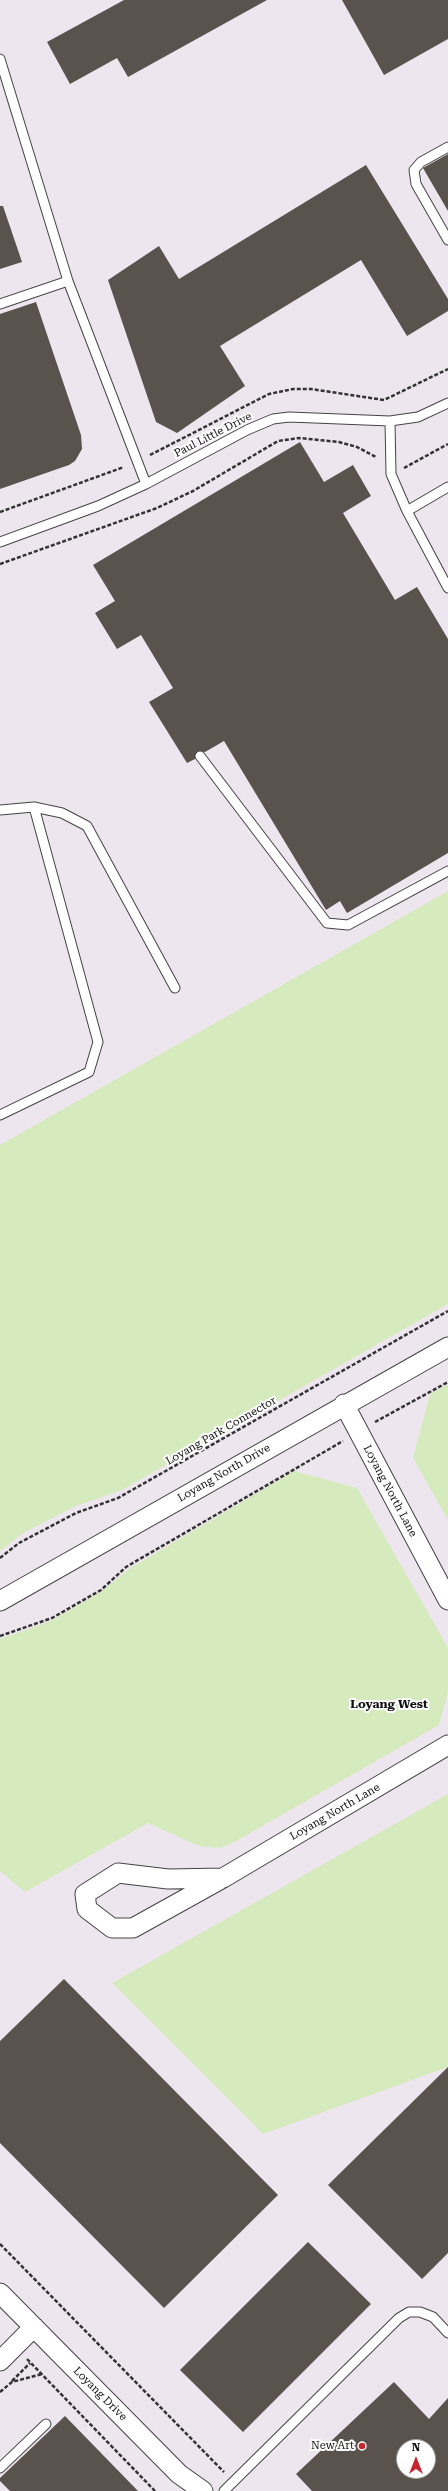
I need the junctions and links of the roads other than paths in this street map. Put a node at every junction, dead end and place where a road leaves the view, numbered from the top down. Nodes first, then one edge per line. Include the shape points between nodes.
1 (0, 60) edge
2 (448, 147) edge
3 (448, 240) edge
4 (68, 281) junction
5 (0, 304) edge
6 (448, 403) edge
7 (390, 421) junction
8 (146, 484) junction
9 (448, 487) edge
10 (407, 511) junction
11 (0, 542) edge
12 (448, 588) edge
13 (200, 756) dead end
14 (34, 807) junction
15 (0, 810) edge
16 (448, 871) edge
17 (175, 988) dead end
18 (0, 1115) edge
19 (448, 1347) edge
20 (344, 1404) junction
21 (448, 1600) edge
22 (0, 1601) edge
23 (448, 1745) edge
24 (223, 1878) junction
25 (0, 2293) edge
26 (34, 2327) junction
27 (448, 2333) edge
28 (6, 2354) edge
29 (46, 2424) dead end
30 (0, 2468) edge
31 (203, 2491) edge
32 (224, 2491) edge

1 - 4 lane
2 - 3 lane via 421,162 414,170 416,184
4 - 5 lane
4 - 8 lane
6 - 7 lane, Paul Little Drive via 418,417
7 - 8 lane, Paul Little Drive via 290,417 273,419 247,430
7 - 10 lane via 391,471
8 - 11 lane, Paul Little Drive via 98,506
9 - 10 lane
10 - 12 lane
13 - 16 lane via 327,923 348,925
14 - 15 lane
14 - 17 lane via 62,814 87,826
14 - 18 lane via 98,1042 89,1072
19 - 20 street, Loyang North Drive
20 - 21 street, Loyang North Lane
20 - 22 street, Loyang North Drive
23 - 24 street, Loyang North Lane
24 - 24 street, Loyang North Lane via 133,1928 112,1928 87,1909 85,1894 118,1873 168,1879
25 - 26 street, Loyang Drive
26 - 28 street
26 - 31 street, Loyang Drive via 179,2474
27 - 32 lane via 433,2318 420,2312 409,2312 399,2318
29 - 30 lane

